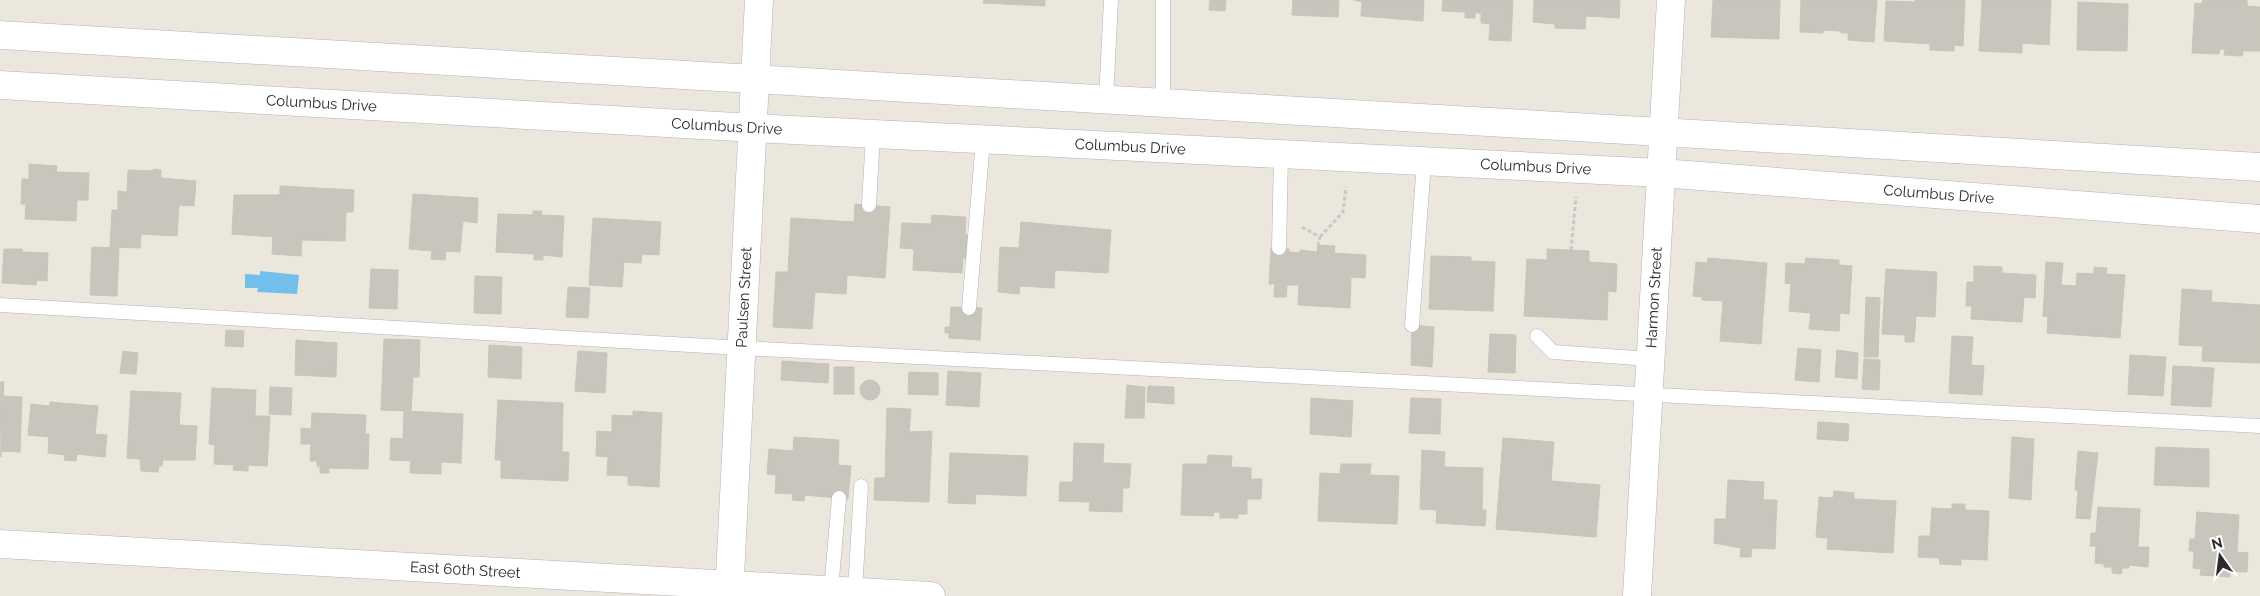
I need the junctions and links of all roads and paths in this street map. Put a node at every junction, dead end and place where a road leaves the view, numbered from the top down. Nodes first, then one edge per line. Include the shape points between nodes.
1 (758, 0) edge
2 (1111, 0) edge
3 (1163, 0) edge
4 (1671, 0) edge
5 (0, 35) edge
6 (756, 79) junction
7 (0, 85) edge
8 (1106, 100) junction
9 (1163, 103) junction
10 (754, 128) junction
11 (1663, 132) junction
12 (872, 134) junction
13 (983, 140) junction
14 (1281, 155) junction
15 (1347, 158) junction
16 (1424, 162) junction
17 (2260, 167) edge
18 (1578, 170) junction
19 (1661, 174) junction
20 (869, 205) dead end
21 (2260, 219) edge
22 (1320, 236) dead end
23 (1278, 248) dead end
24 (1571, 250) dead end
25 (0, 305) edge
26 (969, 308) dead end
27 (1412, 325) dead end
28 (1537, 336) dead end
29 (742, 348) junction
30 (1650, 359) junction
31 (1648, 395) junction
32 (2260, 426) edge
33 (861, 486) dead end
34 (839, 498) dead end
35 (0, 544) edge
36 (729, 590) edge
37 (843, 591) junction
38 (931, 596) edge
39 (1637, 596) edge

1 - 6 street, Paulsen Street
2 - 8 lane
3 - 9 lane
4 - 11 street, Harmon Street
5 - 6 street
6 - 8 street
6 - 10 street, Paulsen Street
7 - 10 street, Columbus Drive
8 - 9 street
9 - 11 street
10 - 12 street, Columbus Drive
10 - 29 street, Paulsen Street
11 - 17 street
11 - 19 street, Harmon Street
12 - 13 street, Columbus Drive
12 - 20 lane
13 - 14 street, Columbus Drive
13 - 26 lane
14 - 15 street, Columbus Drive
14 - 23 lane
15 - 16 street, Columbus Drive
15 - 22 path via 1343,212
16 - 18 street, Columbus Drive
16 - 27 lane
18 - 19 street, Columbus Drive
18 - 24 path
19 - 21 street, Columbus Drive
19 - 30 street, Harmon Street
25 - 29 lane
28 - 30 lane via 1553,352
29 - 31 lane
29 - 36 street, Paulsen Street
30 - 31 street, Harmon Street
31 - 32 lane
31 - 39 street, Harmon Street
33 - 37 lane
34 - 37 lane
35 - 36 street, East 60th Street
36 - 37 street, East 60th Street
37 - 38 street, East 60th Street

